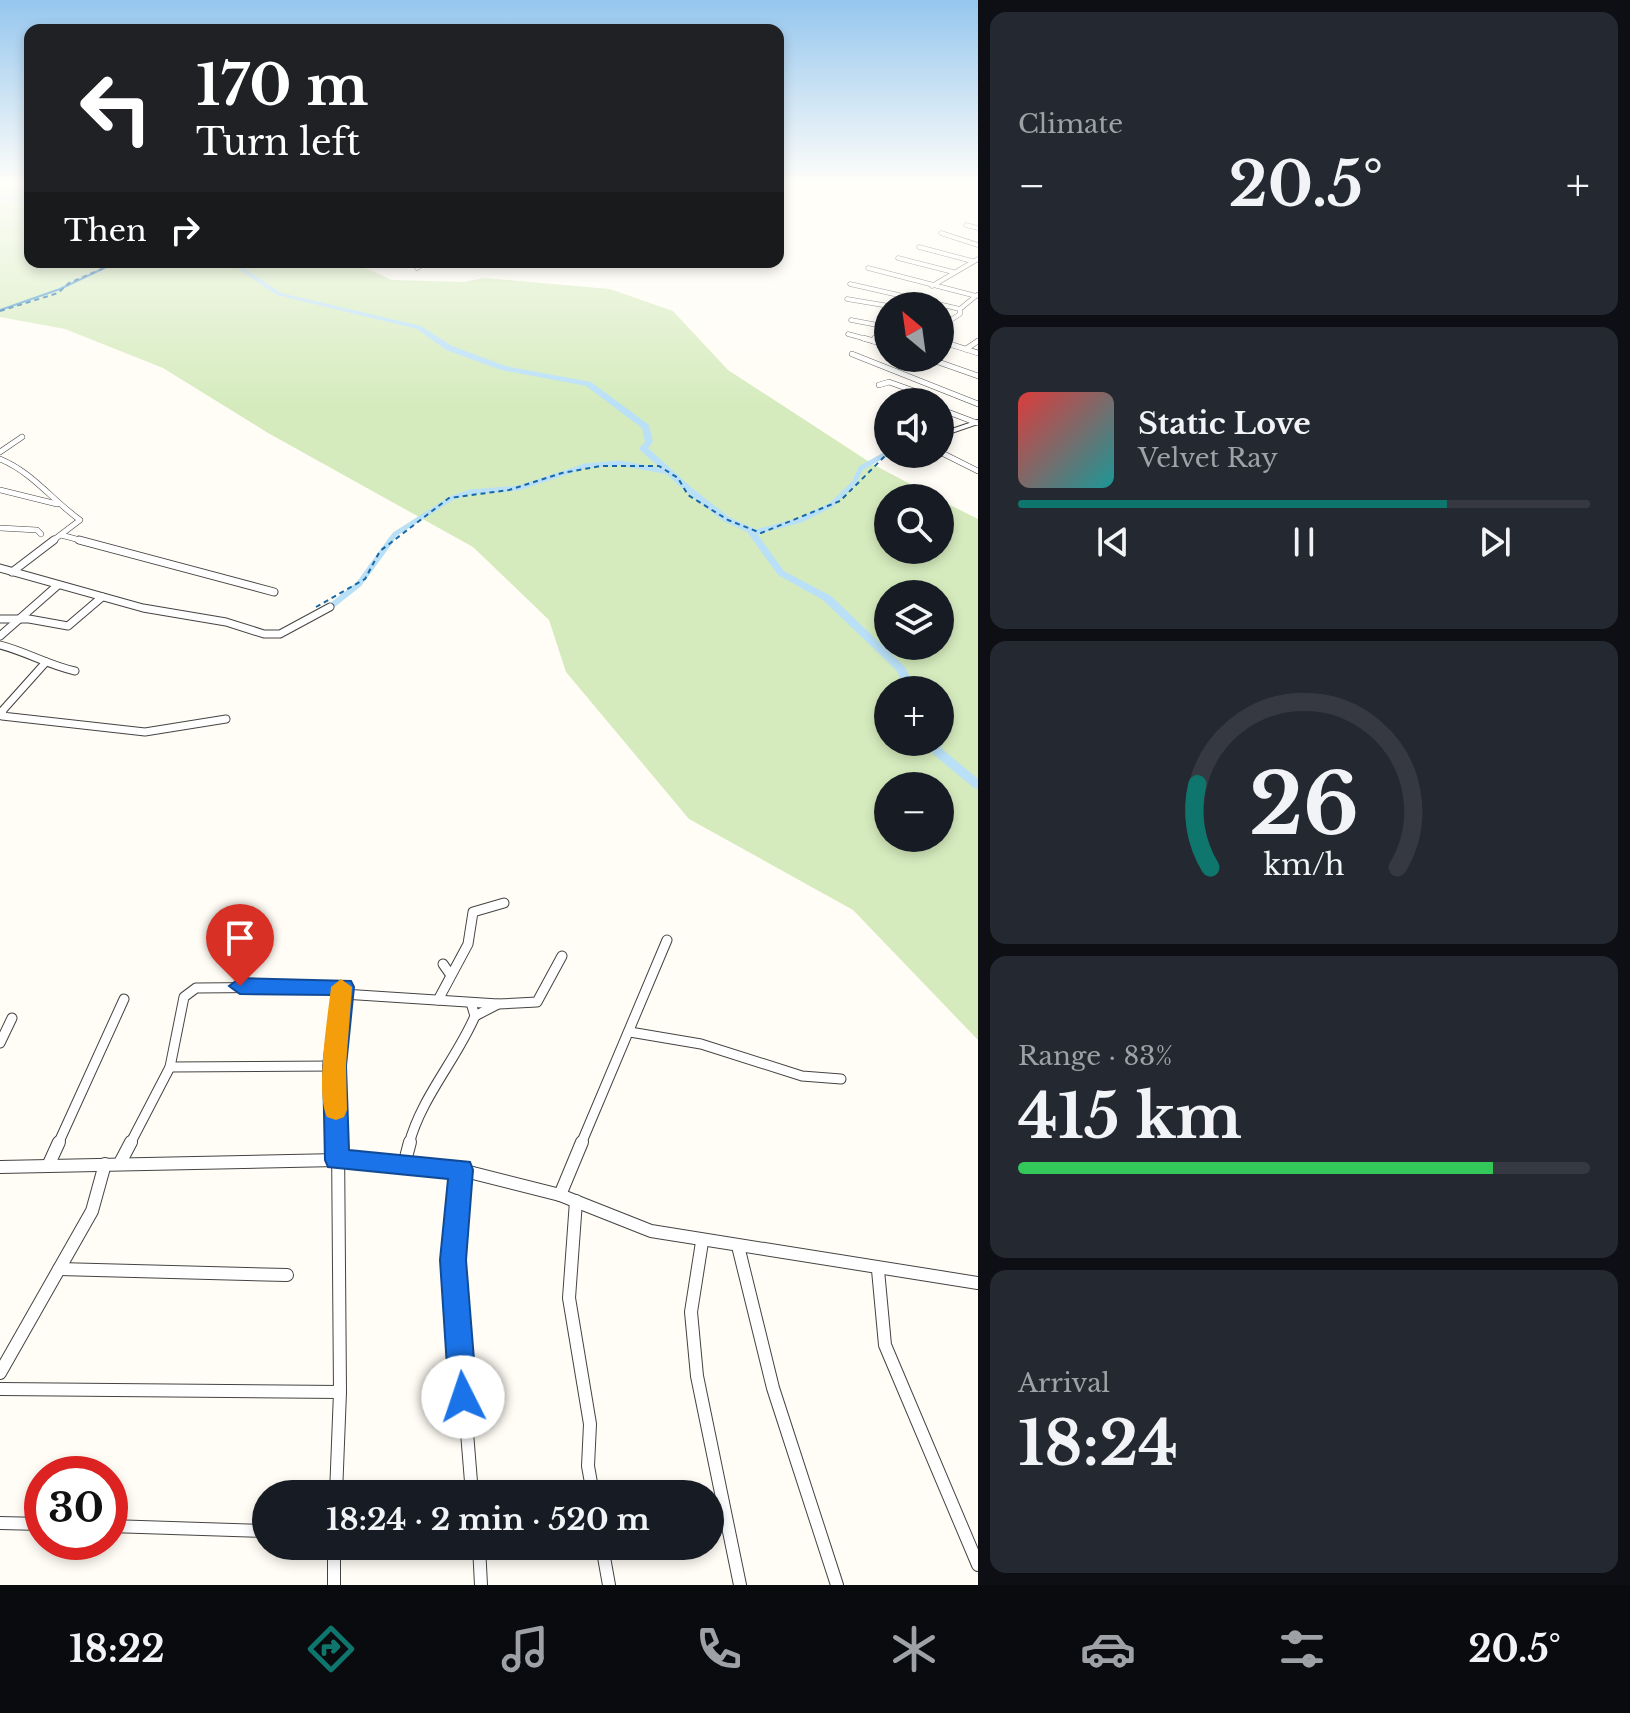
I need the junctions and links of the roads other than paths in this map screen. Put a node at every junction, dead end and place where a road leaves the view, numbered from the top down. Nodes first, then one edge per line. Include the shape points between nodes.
1 (898, 258) dead end
2 (975, 260) edge
3 (868, 268) dead end
4 (953, 272) junction
5 (850, 284) dead end
6 (932, 286) junction
7 (977, 295) edge
8 (847, 299) dead end
9 (969, 301) junction
10 (874, 304) edge
11 (978, 304) edge
12 (960, 309) junction
13 (954, 318) edge
14 (851, 320) dead end
15 (874, 324) edge
16 (848, 334) dead end
17 (873, 341) edge
18 (978, 341) edge
19 (954, 346) edge
20 (966, 349) junction
21 (978, 353) edge
22 (852, 354) dead end
23 (978, 366) edge
24 (954, 367) edge
25 (965, 371) junction
26 (978, 376) edge
27 (879, 385) dead end
28 (907, 388) edge
29 (978, 404) edge
30 (954, 414) edge
31 (978, 422) edge
32 (954, 430) edge
33 (22, 437) dead end
34 (0, 452) edge
35 (0, 459) edge
36 (954, 459) edge
37 (978, 465) edge
38 (970, 468) junction
39 (978, 471) edge
40 (0, 490) edge
41 (58, 504) junction
42 (0, 528) edge
43 (41, 534) dead end
44 (61, 535) junction
45 (0, 568) edge
46 (12, 572) junction
47 (58, 585) junction
48 (274, 592) dead end
49 (102, 597) junction
50 (330, 607) dead end
51 (0, 619) edge
52 (20, 619) junction
53 (0, 636) edge
54 (0, 645) edge
55 (46, 662) junction
56 (75, 671) dead end
57 (226, 719) dead end
58 (504, 903) dead end
59 (667, 940) dead end
60 (562, 956) dead end
61 (443, 964) dead end
62 (450, 974) junction
63 (343, 994) junction
64 (124, 999) dead end
65 (438, 1000) junction
66 (471, 1003) junction
67 (498, 1004) junction
68 (475, 1016) junction
69 (12, 1018) dead end
70 (630, 1032) junction
71 (0, 1043) edge
72 (335, 1066) junction
73 (170, 1067) junction
74 (841, 1079) dead end
75 (337, 1160) junction
76 (120, 1163) junction
77 (105, 1164) junction
78 (404, 1165) junction
79 (48, 1166) junction
80 (0, 1167) edge
81 (461, 1170) junction
82 (560, 1195) junction
83 (576, 1201) junction
84 (702, 1242) junction
85 (738, 1246) junction
86 (59, 1269) junction
87 (878, 1270) junction
88 (287, 1275) dead end
89 (978, 1283) edge
90 (0, 1373) edge
91 (0, 1389) edge
92 (340, 1392) junction
93 (337, 1480) edge
94 (471, 1480) edge
95 (590, 1480) edge
96 (0, 1523) edge
97 (24, 1524) edge
98 (128, 1527) edge
99 (252, 1531) edge
100 (334, 1560) edge
101 (480, 1560) edge
102 (605, 1560) edge
103 (978, 1565) edge
104 (334, 1585) edge
105 (481, 1585) edge
106 (609, 1585) edge
107 (740, 1585) edge
108 (837, 1585) edge

1 - 4 street
2 - 4 street
3 - 6 street
4 - 6 street
5 - 12 street
6 - 7 street
7 - 9 street
8 - 10 street
9 - 11 street
9 - 12 street
12 - 13 street
14 - 15 street
16 - 17 street
18 - 20 street
19 - 20 street
20 - 21 street
22 - 29 street
23 - 25 street
24 - 25 street
25 - 26 street
27 - 28 street via 889,382
30 - 31 street
31 - 32 street
33 - 34 street
35 - 41 street via 24,469
36 - 38 street
37 - 38 street
38 - 39 street
40 - 41 street
41 - 44 street via 80,520
42 - 43 street
44 - 46 street
44 - 48 street
45 - 46 street
46 - 47 street
47 - 49 street
47 - 52 street
49 - 50 street via 271,635
49 - 52 street via 68,626
51 - 52 street
52 - 53 street
54 - 55 street
55 - 56 street
55 - 57 street via 2,716 145,732
58 - 62 street via 473,912 468,944
59 - 70 street
60 - 67 street via 537,1002
61 - 62 street
62 - 65 street
63 - 65 street
63 - 72 street
63 - 73 street via 344,987 196,988 184,997
64 - 79 street
65 - 66 street
66 - 67 street
66 - 68 street
67 - 68 street
68 - 78 street via 457,1056 415,1121
69 - 71 street
70 - 74 street via 701,1044 802,1076
70 - 82 street
72 - 73 street
72 - 75 street
73 - 76 street
75 - 76 street
75 - 78 street
75 - 92 street
76 - 77 street
77 - 79 street
77 - 86 street via 92,1211
78 - 81 street
79 - 80 street
81 - 82 street
81 - 94 street via 453,1260
82 - 83 street
83 - 84 street via 651,1231
83 - 95 street via 569,1298 590,1424
84 - 85 street
84 - 107 street via 691,1312 697,1376
85 - 87 street
85 - 108 street via 773,1388
86 - 88 street
86 - 90 street
87 - 89 street
87 - 103 street via 885,1345
91 - 92 street
92 - 93 street
96 - 97 street
98 - 99 street
100 - 104 street
101 - 105 street
102 - 106 street

